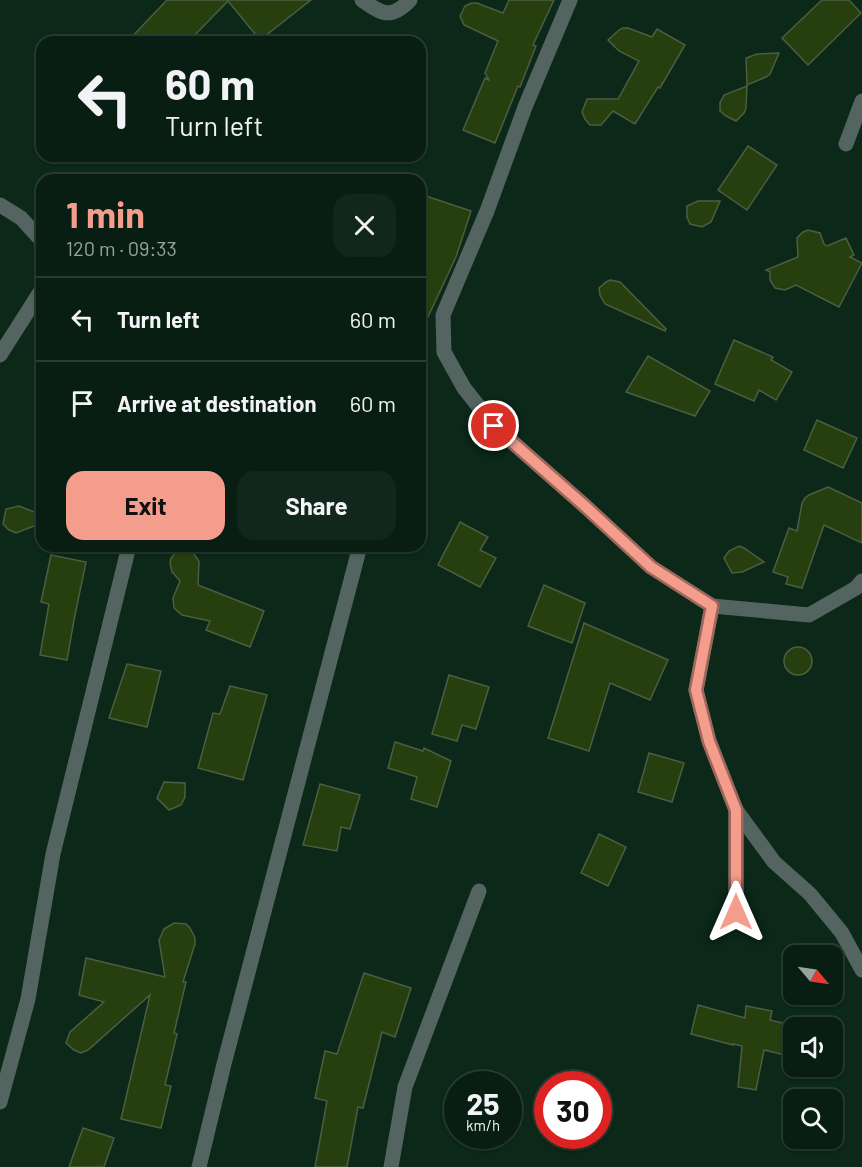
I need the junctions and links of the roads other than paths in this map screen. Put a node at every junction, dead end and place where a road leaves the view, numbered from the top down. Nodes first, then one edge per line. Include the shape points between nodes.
1 (362, 0) edge
2 (410, 0) edge
3 (570, 0) edge
4 (862, 101) edge
5 (846, 144) dead end
6 (0, 205) edge
7 (36, 234) edge
8 (36, 298) edge
9 (0, 355) edge
10 (128, 552) edge
11 (358, 552) edge
12 (862, 581) edge
13 (712, 606) junction
14 (736, 810) junction
15 (479, 891) dead end
16 (736, 912) dead end
17 (862, 970) edge
18 (0, 1102) edge
19 (199, 1167) edge
20 (391, 1167) edge

1 - 2 street via 378,11 391,13
3 - 13 street via 443,315 444,352 464,388 494,426 651,567
4 - 5 street
6 - 7 street via 21,218
8 - 9 street
10 - 18 street via 52,854 28,999
11 - 19 street
12 - 13 street via 809,615
13 - 14 street via 696,690 709,741
14 - 16 street
14 - 17 street via 774,862 810,894 842,933
15 - 20 street via 405,1087

